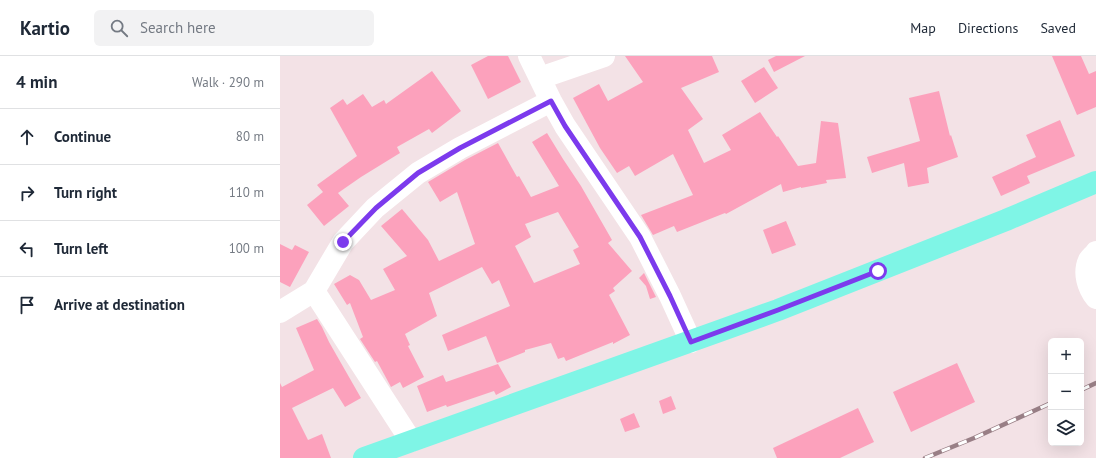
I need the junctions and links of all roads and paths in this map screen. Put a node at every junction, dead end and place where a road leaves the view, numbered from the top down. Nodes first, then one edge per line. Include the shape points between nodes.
1 (529, 56) edge
2 (604, 56) edge
3 (540, 78) junction
4 (551, 101) junction
5 (1096, 182) edge
6 (1096, 252) edge
7 (314, 291) junction
8 (1096, 298) edge
9 (280, 312) edge
10 (691, 342) junction
11 (411, 441) junction
12 (364, 458) edge

1 - 3 street
2 - 3 street
3 - 4 street
4 - 7 street via 418,173 376,208 343,242
4 - 10 street via 640,237
5 - 10 main road via 1006,220
6 - 8 street via 1090,260 1086,275 1088,286
7 - 9 street
7 - 11 street
10 - 11 main road
11 - 12 main road

